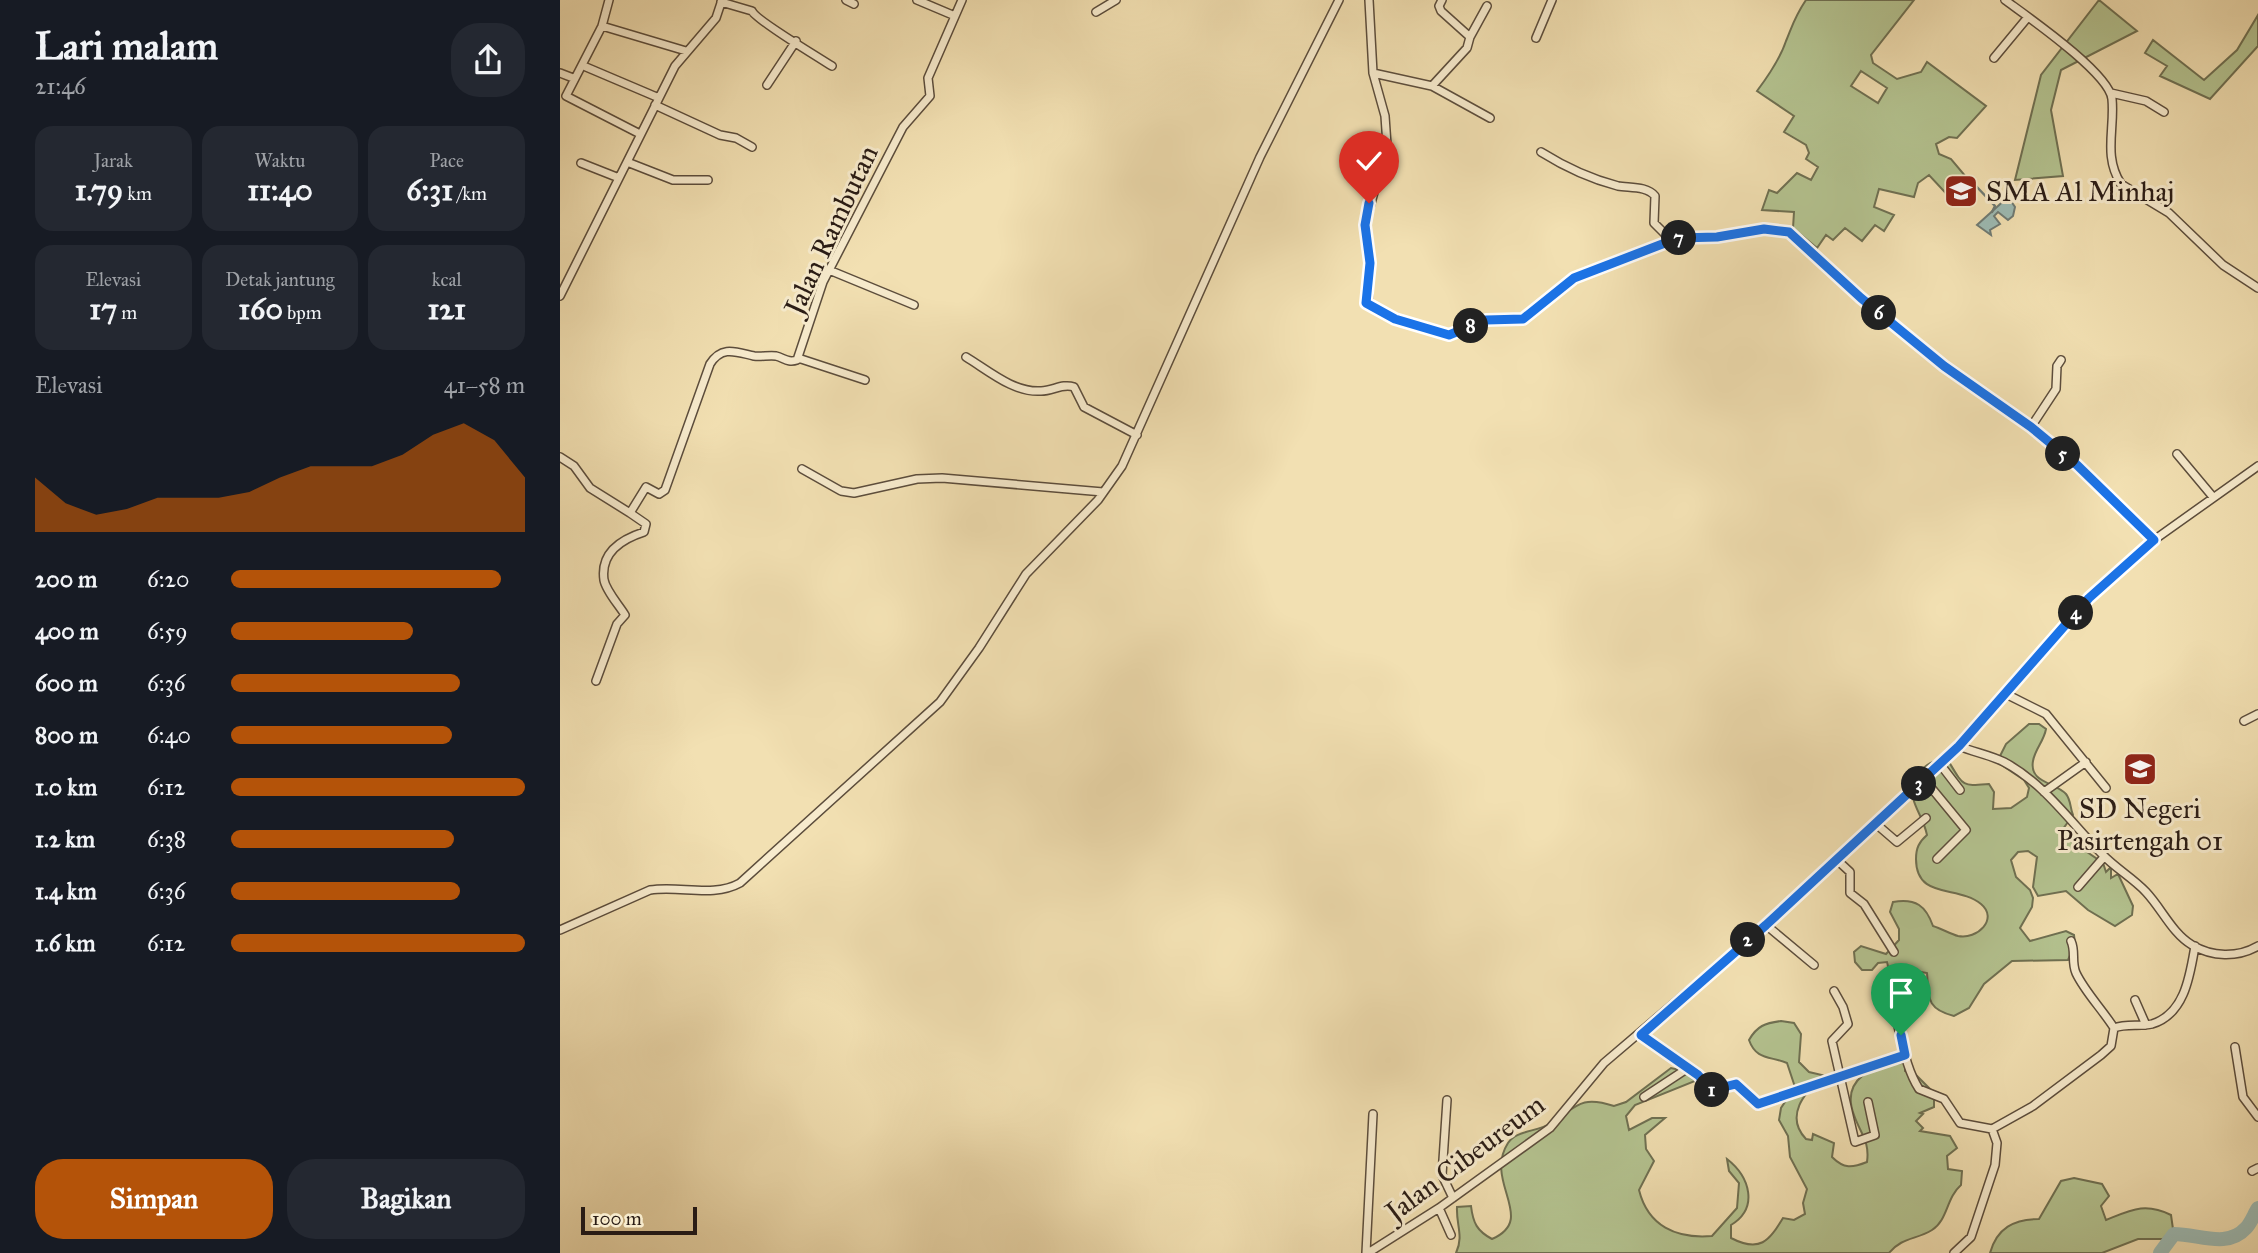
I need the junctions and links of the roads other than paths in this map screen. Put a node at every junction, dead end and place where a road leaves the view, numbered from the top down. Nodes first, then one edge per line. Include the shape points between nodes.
1 (609, 0) edge
2 (846, 0) edge
3 (917, 0) edge
4 (962, 0) edge
5 (1116, 0) edge
6 (1339, 0) edge
7 (1369, 0) edge
8 (1442, 0) edge
9 (1552, 0) edge
10 (2005, 0) edge
11 (722, 1) edge
12 (854, 4) dead end
13 (1486, 6) dead end
14 (1096, 12) dead end
15 (955, 16) junction
16 (2028, 17) junction
17 (602, 26) junction
18 (1470, 37) junction
19 (1536, 38) dead end
20 (796, 41) junction
21 (686, 51) junction
22 (1994, 58) dead end
23 (832, 66) dead end
24 (586, 67) dead end
25 (560, 73) edge
26 (1373, 73) junction
27 (573, 78) junction
28 (767, 85) dead end
29 (1432, 86) junction
30 (2111, 93) junction
31 (566, 96) junction
32 (657, 101) junction
33 (560, 105) edge
34 (2164, 112) dead end
35 (1490, 118) dead end
36 (640, 134) junction
37 (752, 147) dead end
38 (1541, 152) dead end
39 (627, 162) junction
40 (581, 163) dead end
41 (619, 178) junction
42 (708, 180) dead end
43 (1672, 241) junction
44 (829, 270) junction
45 (2258, 288) edge
46 (560, 296) edge
47 (914, 305) dead end
48 (966, 357) dead end
49 (798, 358) junction
50 (2061, 360) dead end
51 (865, 380) dead end
52 (2031, 427) junction
53 (1137, 435) junction
54 (2177, 454) dead end
55 (560, 457) edge
56 (2258, 466) edge
57 (802, 469) dead end
58 (1104, 492) junction
59 (2213, 497) junction
60 (630, 513) junction
61 (2154, 540) junction
62 (596, 681) dead end
63 (2006, 694) junction
64 (2258, 714) edge
65 (2244, 721) dead end
66 (1959, 746) junction
67 (2086, 762) junction
68 (1940, 764) junction
69 (1924, 779) junction
70 (2106, 788) dead end
71 (1960, 790) dead end
72 (2044, 792) junction
73 (1926, 818) dead end
74 (1875, 823) junction
75 (2104, 857) junction
76 (1836, 859) junction
77 (1937, 859) dead end
78 (2078, 887) dead end
79 (1766, 925) junction
80 (560, 930) edge
81 (2071, 941) dead end
82 (2195, 946) junction
83 (2258, 946) edge
84 (1894, 952) dead end
85 (1814, 965) dead end
86 (1834, 991) dead end
87 (1890, 1000) dead end
88 (2135, 1000) dead end
89 (2146, 1025) junction
90 (2114, 1028) junction
91 (1641, 1035) junction
92 (2235, 1047) dead end
93 (1905, 1055) junction
94 (1688, 1068) junction
95 (1841, 1074) junction
96 (1644, 1097) dead end
97 (1447, 1100) dead end
98 (1868, 1102) dead end
99 (1373, 1114) dead end
100 (2258, 1117) edge
101 (1992, 1129) junction
102 (1453, 1198) junction
103 (1439, 1208) junction
104 (1451, 1235) dead end
105 (1367, 1253) edge
106 (1954, 1253) edge

1 - 17 street
2 - 12 street
3 - 15 street
4 - 15 street, Jalan Rambutan
5 - 14 street
6 - 53 street via 1260,157
7 - 26 street
8 - 18 street via 1441,11
9 - 19 street
10 - 16 street
11 - 20 street via 752,11 756,19
11 - 21 street via 716,18
13 - 18 street
15 - 44 street, Jalan Rambutan via 928,78 929,98 903,127
16 - 22 street
16 - 30 street via 2082,60
17 - 21 street
17 - 27 street
18 - 29 street via 1467,48
20 - 23 street
20 - 28 street
21 - 32 street
24 - 32 street
25 - 27 street
26 - 29 street
26 - 43 street via 1385,116 1387,145 1365,225 1370,263 1366,300 1370,306 1427,331 1454,334 1486,320 1523,319 1574,278
27 - 31 street
29 - 35 street
30 - 34 street via 2146,101
30 - 45 street via 2109,150 2121,184 2169,213 2223,265
31 - 33 street
31 - 36 street
32 - 36 street
32 - 37 street
36 - 39 street
38 - 43 street via 1582,174 1651,191 1655,196 1654,223
39 - 41 street
39 - 42 street via 673,180
40 - 41 street
41 - 46 street
43 - 52 street via 1764,229 1789,232 1944,366
44 - 47 street
44 - 49 street, Jalan Rambutan
48 - 53 street via 1025,390 1074,387 1084,407
49 - 51 street
49 - 60 street, Jalan Rambutan via 791,362 738,351 720,353 710,364 665,490 659,494 646,487
50 - 52 street via 2056,389
52 - 61 street
53 - 58 street
54 - 59 street
55 - 60 street via 574,466 590,488
56 - 59 street, Jalan Cibeureum
57 - 58 street via 841,491 854,493 942,478
58 - 80 street via 1026,574 933,709 740,883 717,891 650,890
59 - 61 street, Jalan Cibeureum
60 - 62 street via 646,524 644,532 620,540 607,559 604,581 625,615 617,624
61 - 63 street, Jalan Cibeureum via 2089,598
63 - 66 street, Jalan Cibeureum
63 - 67 street via 2046,714
64 - 65 street
66 - 68 street, Jalan Cibeureum
66 - 72 street via 2004,762
67 - 70 street
67 - 72 street
68 - 69 street, Jalan Cibeureum
68 - 71 street
69 - 74 street, Jalan Cibeureum
69 - 77 street via 1969,834
72 - 75 street
73 - 74 street via 1897,842
74 - 76 street, Jalan Cibeureum
75 - 78 street
75 - 82 street via 2134,880 2179,935
76 - 79 street, Jalan Cibeureum
76 - 84 street via 1850,872 1850,893 1864,904
79 - 85 street
79 - 91 street, Jalan Cibeureum
81 - 90 street via 2075,970
82 - 83 street via 2227,955
82 - 89 street via 2179,1003 2160,1020
86 - 95 street via 1848,1024 1832,1039
87 - 93 street via 1902,1029
88 - 89 street
89 - 90 street
90 - 101 street via 2111,1046 2101,1055 2033,1106
91 - 94 street
91 - 102 street, Jalan Cibeureum via 1593,1073 1550,1128
92 - 100 street via 2244,1097
93 - 95 street
93 - 101 street via 1922,1091 1944,1099 1960,1123
94 - 95 street via 1712,1090 1736,1084 1758,1104
94 - 96 street
95 - 98 street via 1854,1142 1875,1135
97 - 102 street via 1442,1175
99 - 105 street
101 - 106 street via 1997,1143 1995,1165 1971,1237
102 - 103 street, Jalan Cibeureum
103 - 104 street
103 - 105 street, Jalan Cibeureum

